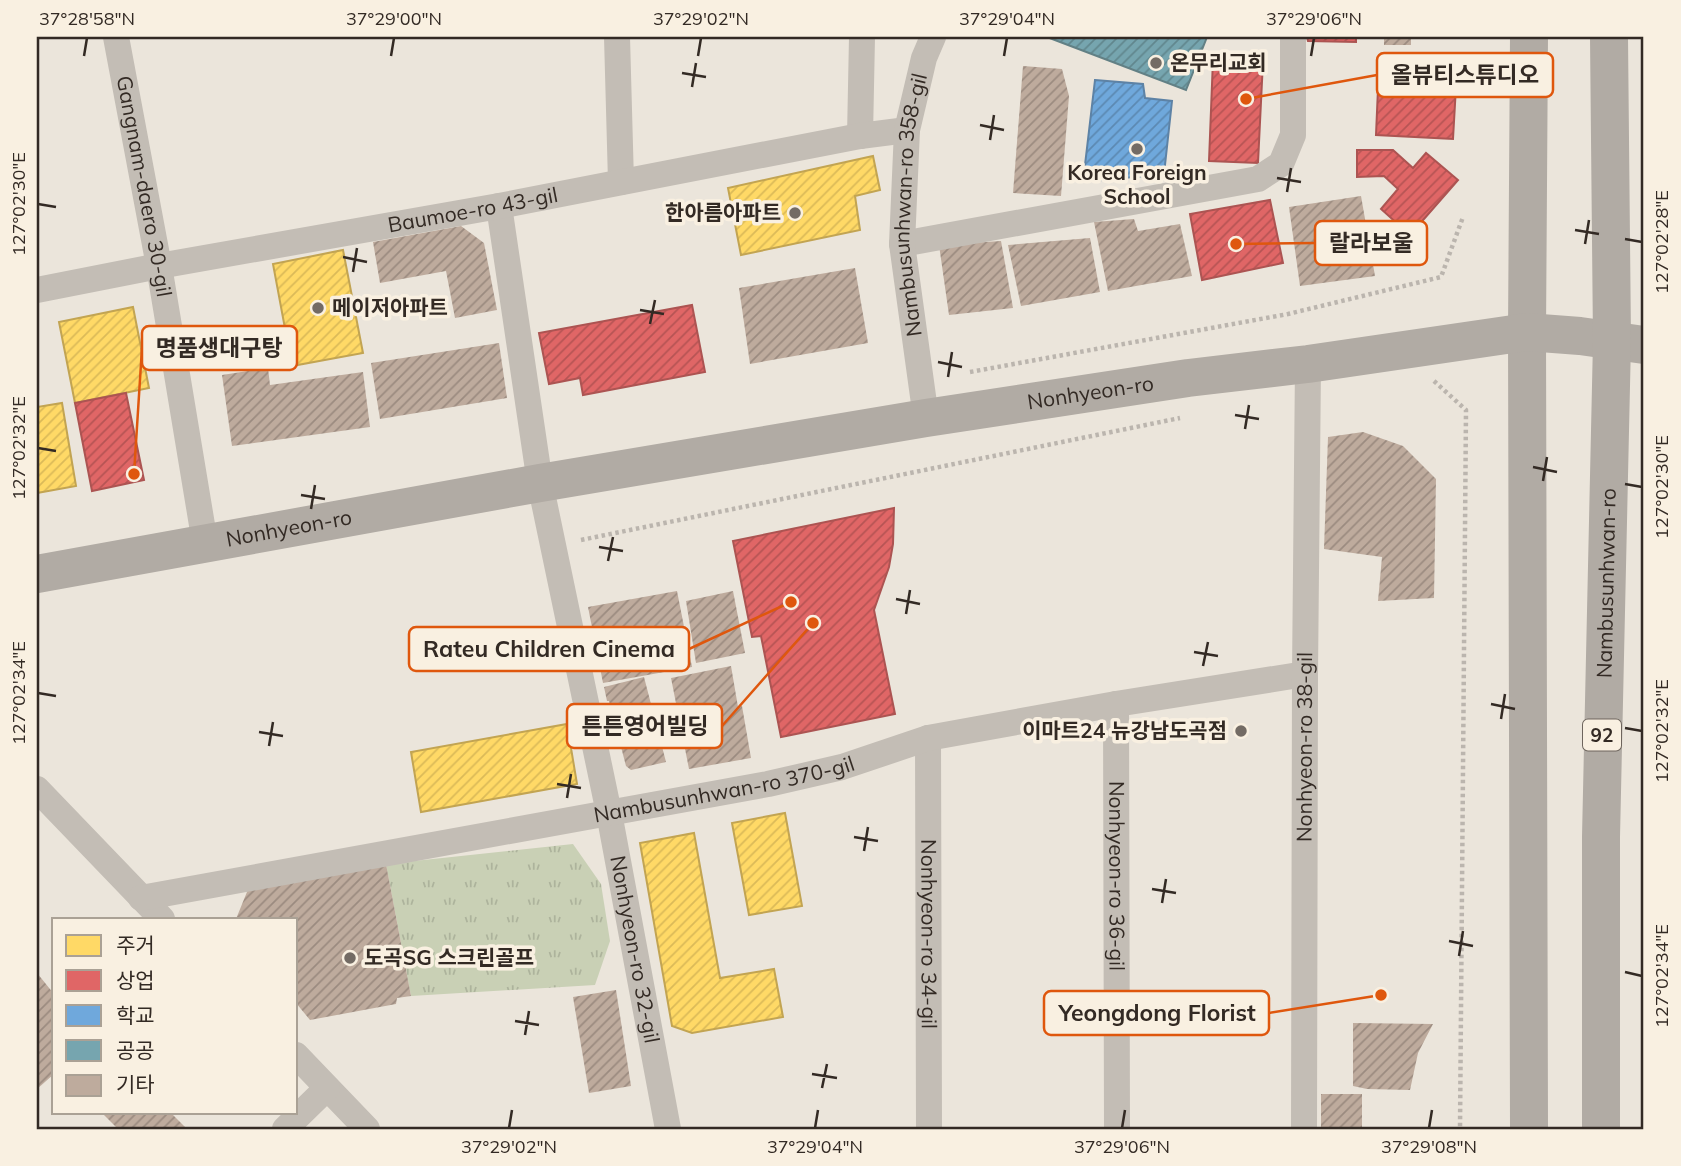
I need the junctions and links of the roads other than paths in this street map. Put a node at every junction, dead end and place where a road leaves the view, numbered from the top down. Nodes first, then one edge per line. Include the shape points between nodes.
1 (116, 37) edge
2 (617, 37) edge
3 (862, 37) edge
4 (933, 37) edge
5 (1293, 37) edge
6 (1529, 37) edge
7 (1609, 37) edge
8 (907, 130) junction
9 (860, 136) junction
10 (621, 182) junction
11 (499, 206) junction
12 (902, 244) junction
13 (159, 266) junction
14 (37, 290) edge
15 (1527, 332) junction
16 (1628, 343) edge
17 (1308, 365) junction
18 (923, 399) junction
19 (540, 483) junction
20 (205, 543) junction
21 (37, 574) edge
22 (1305, 674) junction
23 (1116, 704) junction
24 (928, 738) junction
25 (37, 789) edge
26 (610, 813) junction
27 (141, 898) junction
28 (161, 918) edge
29 (298, 1057) edge
30 (327, 1088) junction
31 (285, 1129) edge
32 (366, 1129) edge
33 (668, 1129) edge
34 (929, 1129) edge
35 (1117, 1129) edge
36 (1304, 1129) edge
37 (1530, 1129) edge
38 (1601, 1129) edge

1 - 13 street, Gangnam-daero 30-gil
2 - 10 street
3 - 9 street
4 - 8 street, Nambusunhwan-ro 358-gil
5 - 12 street via 1293,135 1281,164 1258,179
6 - 15 main road
7 - 16 main road, Nambusunhwan-ro / 92
8 - 9 street, Baumoe-ro 43-gil
8 - 12 street, Nambusunhwan-ro 358-gil
9 - 10 street, Baumoe-ro 43-gil
10 - 11 street, Baumoe-ro 43-gil
11 - 13 street, Baumoe-ro 43-gil
11 - 19 street
12 - 18 street, Nambusunhwan-ro 358-gil
13 - 14 street, Baumoe-ro 43-gil
13 - 20 street, Gangnam-daero 30-gil
15 - 16 main road, Nonhyeon-ro
15 - 17 main road, Nonhyeon-ro
15 - 37 main road
16 - 38 main road, Nambusunhwan-ro / 92 via 1601,837
17 - 18 main road, Nonhyeon-ro
17 - 22 street, Nonhyeon-ro 38-gil
18 - 19 main road, Nonhyeon-ro
19 - 20 main road, Nonhyeon-ro
19 - 26 street, Nonhyeon-ro 32-gil
20 - 21 main road, Nonhyeon-ro
22 - 23 street, Nambusunhwan-ro 370-gil
22 - 36 street, Nonhyeon-ro 38-gil
23 - 24 street, Nambusunhwan-ro 370-gil
23 - 35 street, Nonhyeon-ro 36-gil
24 - 26 street, Nambusunhwan-ro 370-gil via 842,767
24 - 34 street, Nonhyeon-ro 34-gil
25 - 27 street
26 - 27 street, Nambusunhwan-ro 370-gil
26 - 33 street, Nonhyeon-ro 32-gil
27 - 28 street
29 - 30 street
30 - 31 street
30 - 32 street

